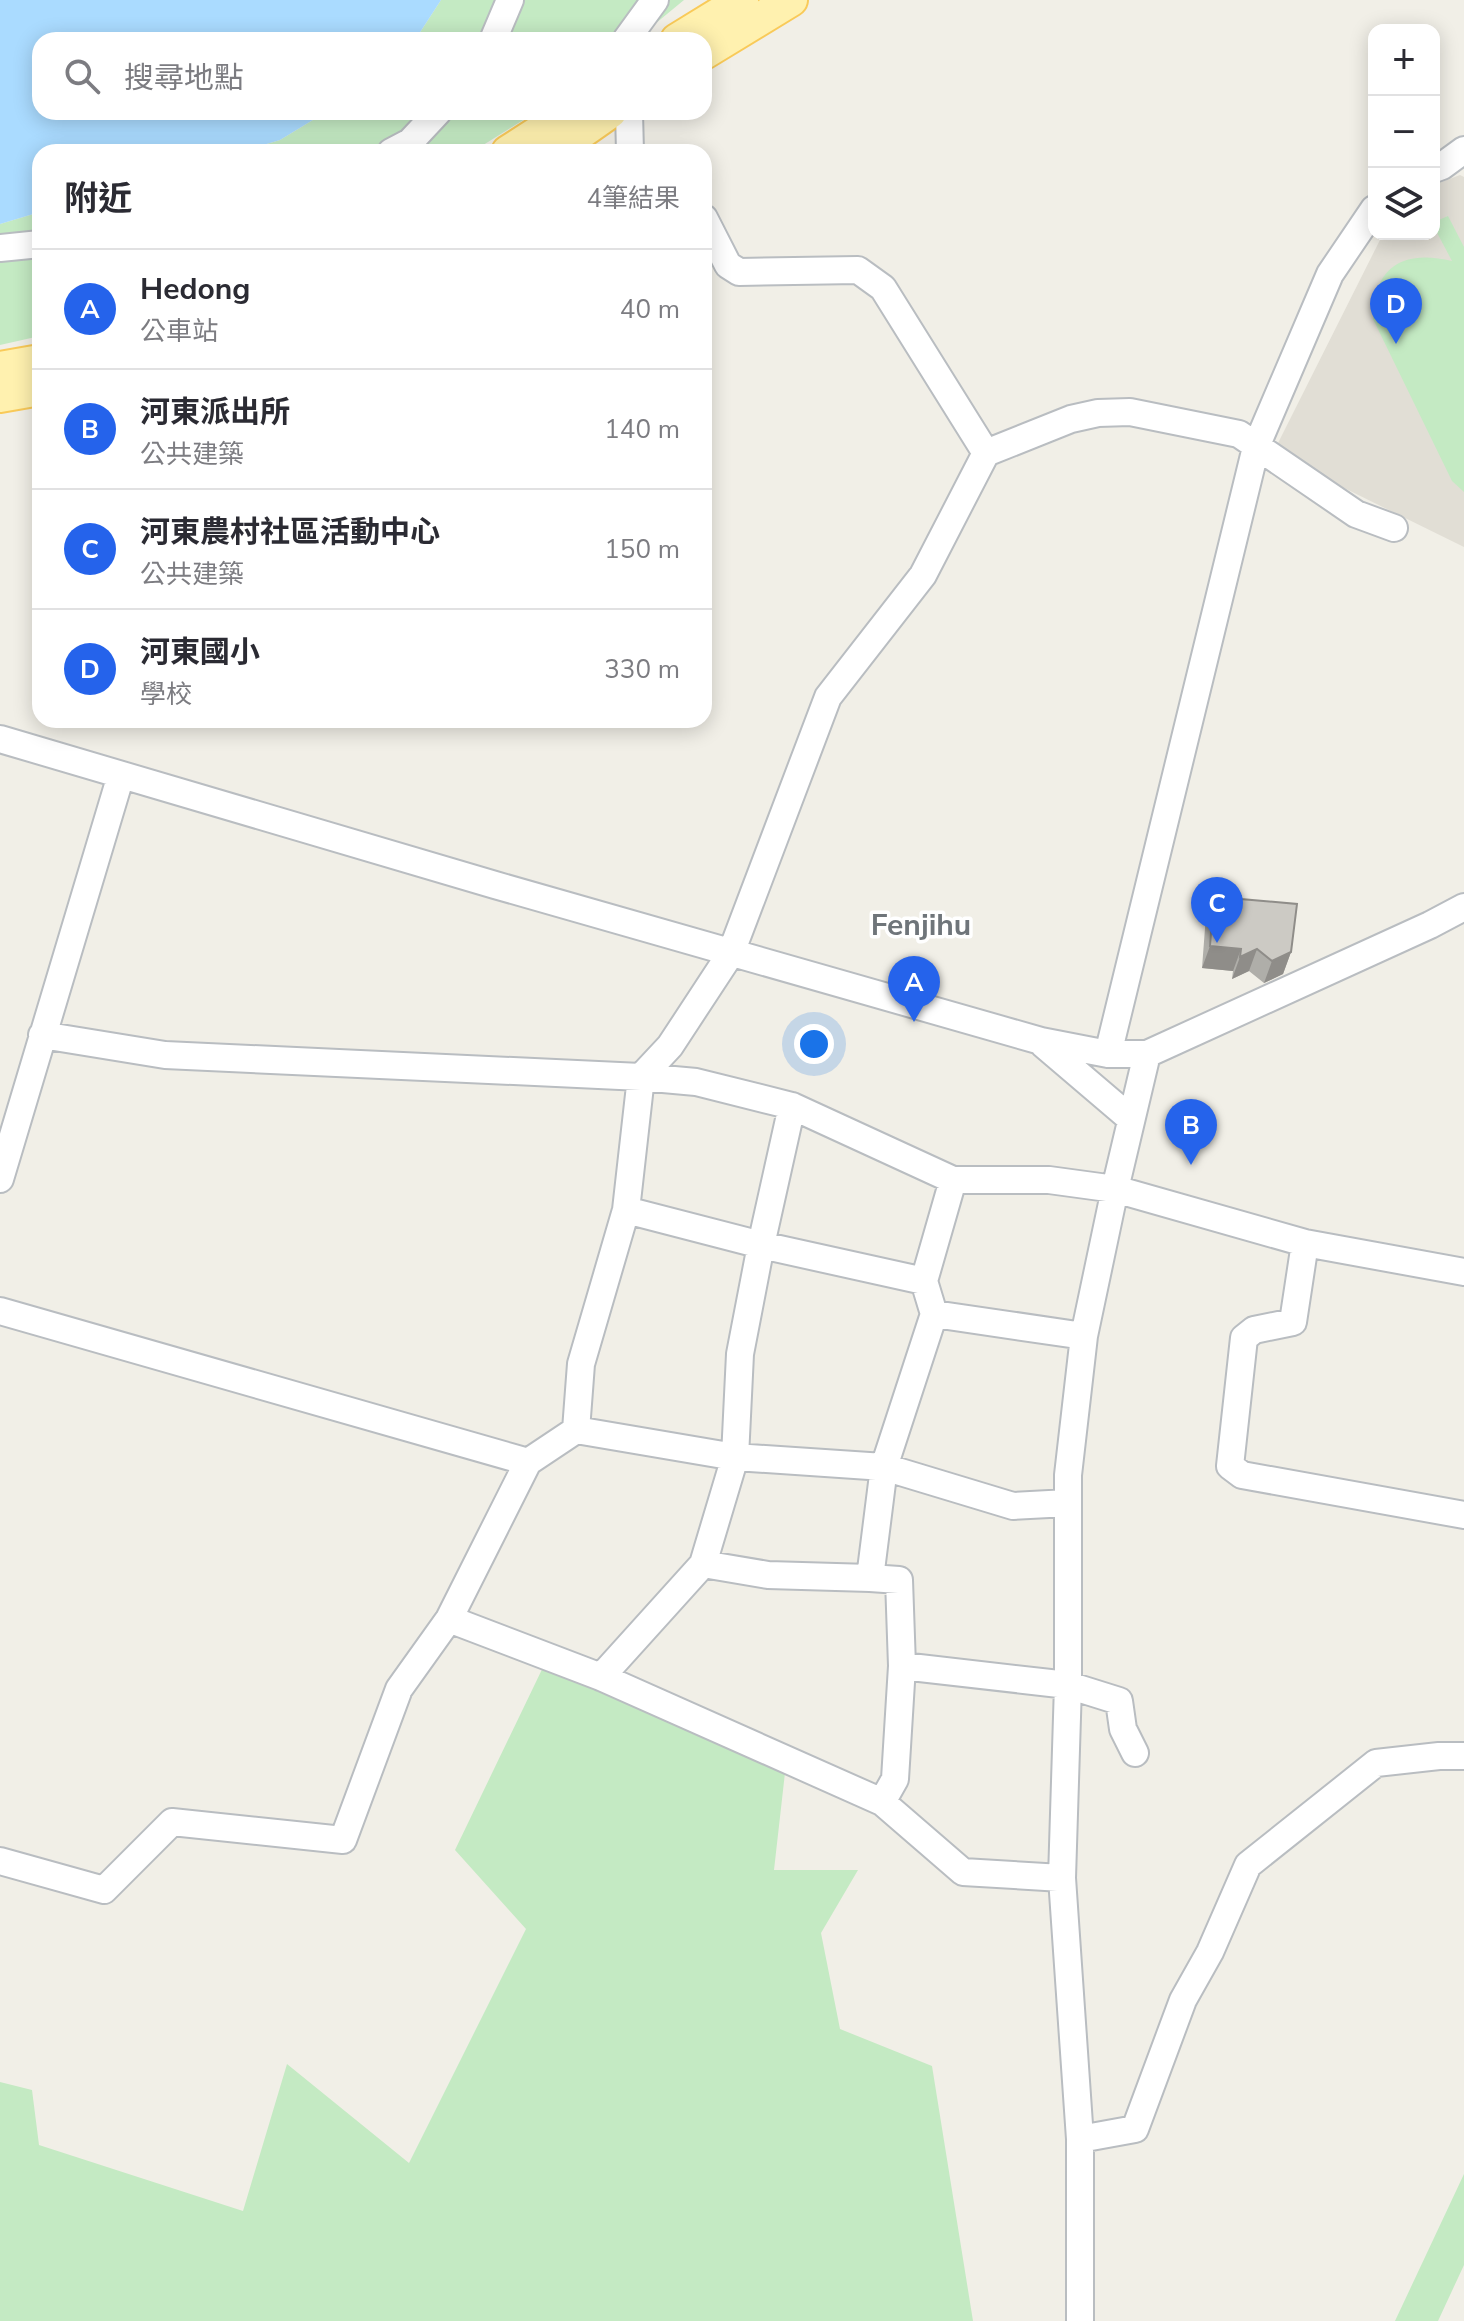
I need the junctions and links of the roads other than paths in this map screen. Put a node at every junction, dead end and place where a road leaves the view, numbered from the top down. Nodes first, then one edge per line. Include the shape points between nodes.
1 (510, 0) edge
2 (655, 0) edge
3 (742, 0) edge
4 (791, 0) edge
5 (496, 32) edge
6 (632, 32) edge
7 (690, 32) edge
8 (712, 48) edge
9 (431, 120) edge
10 (558, 120) edge
11 (599, 120) edge
12 (629, 120) edge
13 (406, 144) edge
14 (520, 144) edge
15 (564, 144) edge
16 (630, 144) edge
17 (1464, 150) edge
18 (1437, 168) edge
19 (1368, 218) edge
20 (712, 234) edge
21 (32, 245) edge
22 (0, 248) edge
23 (32, 362) edge
24 (0, 368) edge
25 (32, 390) edge
26 (0, 396) edge
27 (1256, 447) junction
28 (986, 453) junction
29 (1394, 528) dead end
30 (0, 739) edge
31 (121, 775) junction
32 (1464, 907) edge
33 (731, 953) junction
34 (42, 1035) junction
35 (1041, 1041) junction
36 (1108, 1054) junction
37 (1147, 1054) junction
38 (641, 1077) junction
39 (792, 1106) junction
40 (1131, 1119) junction
41 (0, 1179) edge
42 (953, 1180) junction
43 (1115, 1189) junction
44 (626, 1210) junction
45 (1305, 1243) junction
46 (761, 1245) junction
47 (1464, 1272) edge
48 (924, 1281) junction
49 (0, 1311) edge
50 (934, 1314) junction
51 (1084, 1336) junction
52 (576, 1430) junction
53 (735, 1457) junction
54 (528, 1462) junction
55 (884, 1467) junction
56 (1068, 1503) junction
57 (1464, 1515) edge
58 (703, 1564) junction
59 (870, 1578) junction
60 (449, 1619) junction
61 (902, 1666) junction
62 (601, 1677) junction
63 (1068, 1685) junction
64 (1135, 1753) dead end
65 (1464, 1756) edge
66 (882, 1802) junction
67 (0, 1861) edge
68 (1062, 1878) junction
69 (1080, 2139) junction
70 (1080, 2321) edge

1 - 5 street
2 - 6 street
3 - 7 main road
4 - 8 main road
9 - 13 street
10 - 14 main road
11 - 15 main road
12 - 16 street
17 - 18 street
19 - 27 street via 1330,274
20 - 28 street via 728,265 739,272 858,270 883,288
21 - 22 street
23 - 24 main road
25 - 26 main road
27 - 28 street via 1239,434 1117,412 1071,419
27 - 29 street via 1356,514
27 - 36 street
28 - 33 street via 923,575 828,697
30 - 31 street
31 - 33 street
31 - 34 street
32 - 37 street
33 - 35 street
33 - 38 street via 670,1046
34 - 38 street via 165,1055
34 - 41 street
35 - 36 street
35 - 40 street
36 - 37 street
37 - 40 street
38 - 39 street via 696,1082
38 - 44 street
39 - 42 street
39 - 46 street
40 - 43 street
42 - 43 street via 1049,1180
42 - 48 street
43 - 45 street
43 - 51 street
44 - 46 street
44 - 52 street via 581,1364
45 - 47 street
45 - 57 street via 1293,1322 1254,1330 1244,1338 1230,1466 1242,1475
46 - 48 street
46 - 53 street via 740,1354
48 - 50 street
49 - 54 street
50 - 51 street
50 - 55 street
51 - 56 street
52 - 53 street
52 - 54 street
53 - 55 street
53 - 58 street
54 - 60 street
55 - 56 street via 1013,1506
55 - 59 street
56 - 63 street
58 - 59 street via 768,1575
58 - 62 street
59 - 61 street via 899,1580
60 - 62 street
60 - 67 street via 399,1689 343,1840 172,1822 104,1890
61 - 63 street
61 - 66 street via 895,1779
62 - 66 street
63 - 64 street via 1119,1701 1123,1729
63 - 68 street
65 - 69 street via 1376,1763 1248,1865 1183,2000 1135,2129
66 - 68 street via 963,1872
68 - 69 street
69 - 70 street

